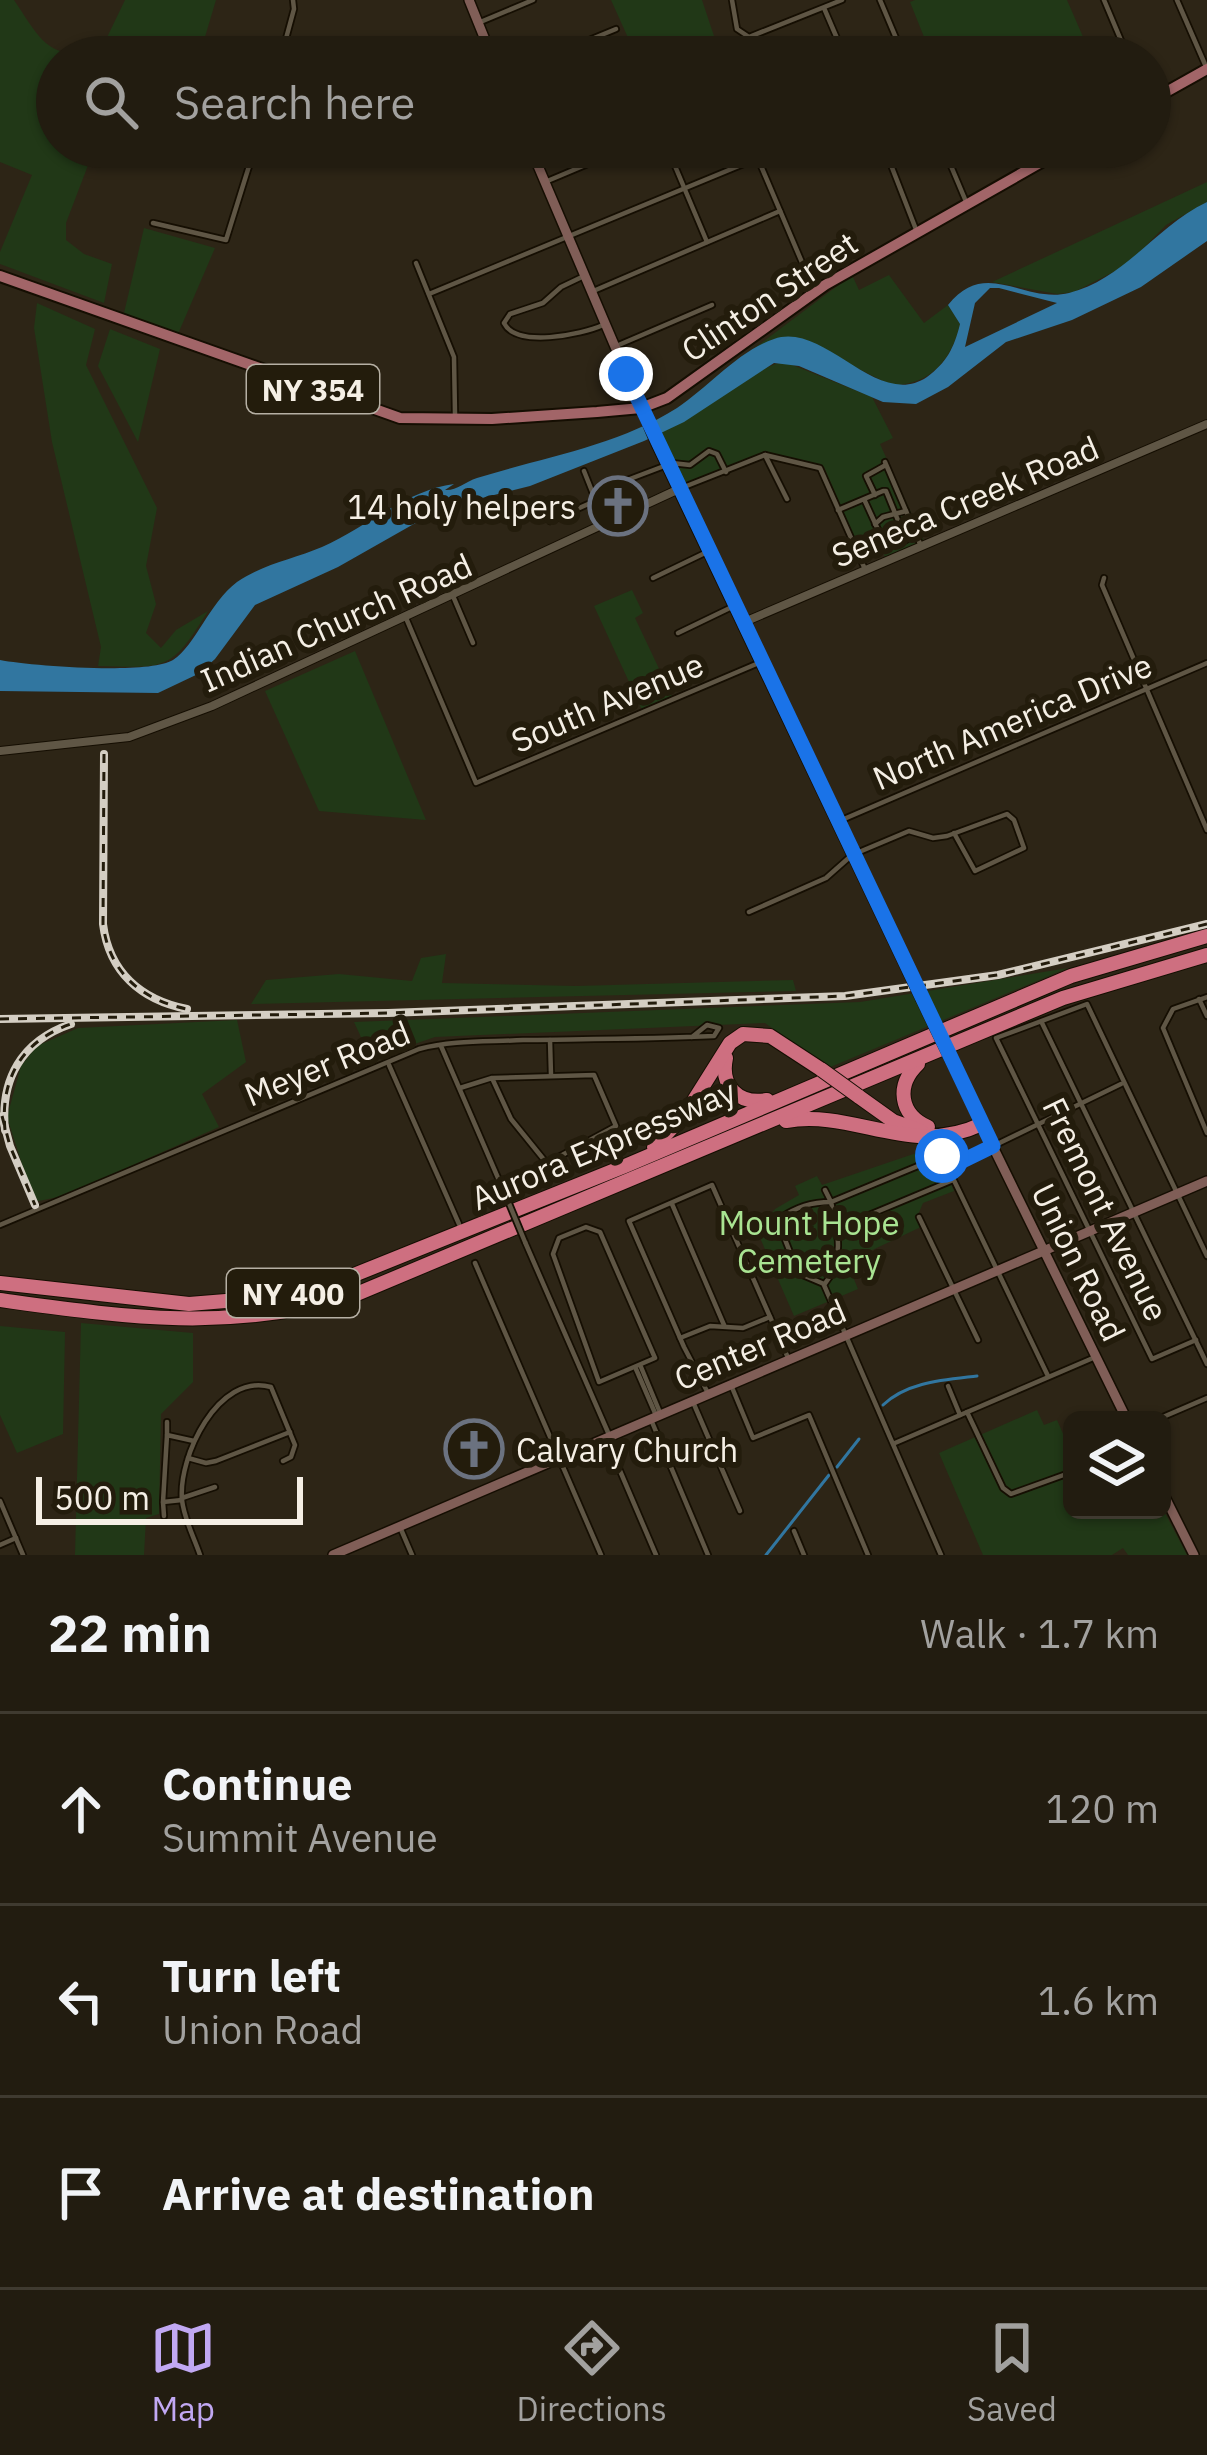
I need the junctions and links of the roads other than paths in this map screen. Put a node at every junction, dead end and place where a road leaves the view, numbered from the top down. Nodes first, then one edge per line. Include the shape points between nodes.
1 (292, 0) edge
2 (469, 0) edge
3 (533, 0) edge
4 (732, 0) edge
5 (842, 0) edge
6 (880, 0) edge
7 (1104, 0) edge
8 (1178, 0) edge
9 (824, 8) junction
10 (478, 23) junction
11 (616, 29) dead end
12 (286, 36) edge
13 (484, 36) edge
14 (599, 36) edge
15 (748, 36) edge
16 (752, 36) edge
17 (836, 36) edge
18 (895, 36) edge
19 (1119, 36) edge
20 (1207, 69) edge
21 (1171, 89) edge
22 (248, 168) edge
23 (539, 168) edge
24 (578, 168) edge
25 (676, 168) edge
26 (733, 168) edge
27 (762, 168) edge
28 (892, 168) edge
29 (952, 168) edge
30 (1031, 168) edge
31 (545, 182) junction
32 (684, 188) junction
33 (967, 204) junction
34 (780, 211) junction
35 (153, 223) dead end
36 (917, 232) junction
37 (568, 237) junction
38 (707, 242) junction
39 (416, 262) dead end
40 (0, 276) edge
41 (584, 276) junction
42 (591, 292) junction
43 (815, 292) junction
44 (429, 294) junction
45 (712, 304) dead end
46 (604, 325) junction
47 (614, 346) junction
48 (642, 412) junction
49 (455, 420) junction
50 (1207, 424) edge
51 (765, 455) junction
52 (667, 464) junction
53 (584, 470) dead end
54 (726, 472) junction
55 (679, 489) junction
56 (875, 494) junction
57 (594, 497) junction
58 (787, 499) dead end
59 (865, 499) junction
60 (838, 510) junction
61 (906, 512) junction
62 (894, 517) junction
63 (550, 520) dead end
64 (878, 523) junction
65 (605, 524) junction
66 (921, 546) junction
67 (708, 551) junction
68 (865, 570) junction
69 (653, 578) dead end
70 (1104, 578) dead end
71 (454, 596) junction
72 (734, 606) junction
73 (406, 618) junction
74 (742, 623) junction
75 (678, 633) dead end
76 (473, 643) dead end
77 (761, 662) junction
78 (1207, 663) edge
79 (1146, 689) junction
80 (0, 751) edge
81 (836, 823) junction
82 (1207, 830) edge
83 (954, 833) junction
84 (852, 855) junction
85 (749, 912) dead end
86 (1207, 936) edge
87 (1207, 955) edge
88 (1203, 998) edge
89 (1207, 1016) edge
90 (1041, 1021) junction
91 (692, 1037) dead end
92 (550, 1040) junction
93 (440, 1044) junction
94 (931, 1054) junction
95 (388, 1062) junction
96 (820, 1071) junction
97 (551, 1076) junction
98 (492, 1078) junction
99 (1124, 1083) junction
100 (460, 1088) junction
101 (783, 1097) junction
102 (856, 1098) junction
103 (1081, 1103) junction
104 (980, 1120) junction
105 (1038, 1124) junction
106 (757, 1127) junction
107 (1207, 1133) edge
108 (919, 1137) junction
109 (937, 1138) junction
110 (993, 1146) junction
111 (942, 1156) junction
112 (625, 1166) junction
113 (948, 1168) junction
114 (953, 1180) junction
115 (1207, 1181) edge
116 (825, 1190) dead end
117 (1176, 1194) junction
118 (831, 1202) junction
119 (671, 1203) junction
120 (1134, 1212) junction
121 (919, 1217) dead end
122 (459, 1224) dead end
123 (0, 1226) edge
124 (838, 1228) junction
125 (1090, 1231) junction
126 (1044, 1251) junction
127 (1207, 1256) edge
128 (475, 1263) dead end
129 (998, 1270) junction
130 (0, 1283) edge
131 (824, 1285) junction
132 (954, 1290) junction
133 (0, 1300) edge
134 (770, 1317) junction
135 (724, 1325) junction
136 (848, 1336) junction
137 (680, 1338) junction
138 (978, 1340) dead end
139 (1196, 1340) junction
140 (1096, 1357) junction
141 (789, 1360) junction
142 (1207, 1364) edge
143 (639, 1368) junction
144 (1048, 1376) junction
145 (731, 1385) junction
146 (948, 1386) dead end
147 (710, 1395) junction
148 (1207, 1398) edge
149 (693, 1402) junction
150 (1123, 1411) edge
151 (964, 1414) junction
152 (1171, 1414) edge
153 (656, 1417) junction
154 (167, 1422) dead end
155 (290, 1432) junction
156 (166, 1435) junction
157 (608, 1438) junction
158 (195, 1441) junction
159 (895, 1443) junction
160 (188, 1458) junction
161 (560, 1458) junction
162 (283, 1461) dead end
163 (1063, 1475) edge
164 (214, 1487) dead end
165 (182, 1499) junction
166 (0, 1501) edge
167 (163, 1502) junction
168 (1171, 1509) edge
169 (740, 1511) dead end
170 (164, 1516) dead end
171 (400, 1527) junction
172 (794, 1531) dead end
173 (16, 1538) junction
174 (0, 1544) edge
175 (22, 1555) edge
176 (200, 1555) edge
177 (333, 1555) edge
178 (412, 1555) edge
179 (601, 1555) edge
180 (656, 1555) edge
181 (708, 1555) edge
182 (804, 1555) edge
183 (868, 1555) edge
184 (941, 1555) edge
185 (1194, 1555) edge

1 - 12 street
2 - 10 main road
3 - 10 street
4 - 15 street via 737,29
5 - 9 street
6 - 18 street
7 - 19 street
8 - 20 street
9 - 16 street
9 - 17 street
10 - 13 main road
11 - 14 street
20 - 21 main road
22 - 35 street via 226,240
23 - 31 main road, Union Road
24 - 31 street
25 - 32 street
26 - 32 street
27 - 34 street
28 - 36 street
29 - 33 street
30 - 33 main road, Clinton Street / NY 354
31 - 37 main road, Union Road
32 - 37 street
32 - 38 street
33 - 36 main road, Clinton Street / NY 354
34 - 38 street
34 - 43 street
36 - 43 main road, Clinton Street / NY 354
37 - 41 main road, Union Road
37 - 44 street
38 - 42 street
39 - 44 street
40 - 49 main road, Clinton Street / NY 354 via 388,416
41 - 42 main road, Union Road
41 - 46 street via 510,314 506,330 579,335
42 - 46 main road, Union Road
43 - 48 main road, Clinton Street / NY 354
44 - 49 street via 454,357
45 - 47 street
46 - 47 main road, Union Road
47 - 48 main road, Union Road
48 - 49 main road, Clinton Street / NY 354
48 - 52 main road, Union Road
50 - 66 street, Seneca Creek Road
51 - 54 street
51 - 58 street
51 - 60 street via 820,468
52 - 54 street via 691,465 709,451
52 - 55 main road, Union Road
52 - 57 street
53 - 57 street
54 - 55 street
55 - 65 street, Indian Church Road
55 - 67 main road, Union Road
56 - 59 street
56 - 61 street via 867,473 886,464
56 - 62 street via 886,491
57 - 63 street
57 - 65 street
59 - 60 street
59 - 64 street
60 - 68 street
61 - 62 street
61 - 66 street
62 - 64 street
62 - 64 street via 904,542 886,548
65 - 71 street, Indian Church Road
66 - 68 street, Seneca Creek Road
67 - 69 street
67 - 72 main road, Union Road
68 - 74 street, Seneca Creek Road
70 - 79 street
71 - 73 street, Indian Church Road
71 - 76 street
72 - 74 main road, Union Road
72 - 75 street
73 - 77 street, South Avenue via 476,784
73 - 80 street, Indian Church Road via 129,737
74 - 77 main road, Union Road
77 - 81 main road, Union Road
78 - 79 street, North America Drive
79 - 81 street, North America Drive
79 - 82 street
81 - 84 main road, Union Road
83 - 83 street via 1006,814 1024,848 975,871
83 - 84 street via 909,831
84 - 85 street via 826,878
84 - 104 main road, Union Road, bridge
86 - 101 highway, Aurora Expressway / NY 400 via 1071,976
87 - 94 highway, Aurora Expressway / NY 400 via 1063,998
88 - 89 street
88 - 107 street via 1173,1009 1163,1033
90 - 99 street via 1087,1004
90 - 103 street
90 - 105 street, Fremont Avenue via 996,1038
91 - 92 street, Meyer Road
92 - 93 street, Meyer Road
92 - 97 street
93 - 95 street, Meyer Road
93 - 100 street
94 - 106 highway, Aurora Expressway / NY 400
94 - 109 highway via 909,1073 903,1100 911,1118
95 - 122 street
95 - 123 street, Meyer Road
96 - 101 highway via 769,1038 738,1041 724,1061 731,1090 754,1102
96 - 102 highway, bridge
96 - 112 highway via 770,1036 743,1034 669,1134
97 - 98 street
97 - 98 street via 595,1075 616,1126 551,1161 511,1119
98 - 100 street
99 - 103 street
99 - 117 street
100 - 157 street, bridge
101 - 112 highway, Aurora Expressway / NY 400
102 - 108 highway
102 - 109 highway
103 - 105 street
103 - 120 street
104 - 108 highway via 954,1135
104 - 109 highway
104 - 110 main road, Union Road
105 - 110 street
105 - 125 street, Fremont Avenue
106 - 108 highway via 813,1119
106 - 133 highway, Aurora Expressway / NY 400 via 347,1298 294,1311 187,1321
109 - 111 street
110 - 113 street
110 - 126 main road, Union Road
111 - 113 street
111 - 118 street
112 - 130 highway, Aurora Expressway / NY 400 via 301,1292 189,1304
113 - 114 street
114 - 124 street
114 - 129 street
115 - 117 main road, Center Road
116 - 118 street
117 - 120 main road, Center Road
117 - 127 street
118 - 124 street
118 - 131 street via 811,1202 778,1224 798,1273
119 - 134 street via 712,1185
119 - 135 street
119 - 137 street via 629,1221
120 - 125 main road, Center Road
120 - 139 street
121 - 132 street
124 - 131 street via 838,1262
125 - 126 main road, Center Road
125 - 139 street, Fremont Avenue via 1152,1359
126 - 129 main road, Center Road
126 - 140 main road, Union Road
128 - 161 street
129 - 132 main road, Center Road
129 - 144 street
131 - 136 street
132 - 136 main road, Center Road
132 - 138 street
134 - 135 street via 748,1327
134 - 141 street
135 - 137 street
136 - 141 main road, Center Road
136 - 159 street
137 - 147 street
139 - 142 street
140 - 144 street
140 - 150 main road, Union Road
141 - 145 main road, Center Road
143 - 143 street via 655,1358 600,1232 586,1227 559,1238 553,1254 599,1382
143 - 153 street
144 - 151 street
145 - 147 main road, Center Road
145 - 183 street via 753,1438 809,1415
146 - 151 street
147 - 149 main road, Center Road
148 - 152 street
149 - 153 main road, Center Road
149 - 169 street
151 - 159 street
151 - 163 street via 1011,1494
153 - 157 main road, Center Road
153 - 181 street
154 - 156 street
155 - 158 street via 271,1387 260,1384 215,1406
155 - 160 street via 217,1461
155 - 162 street via 294,1451
156 - 158 street
156 - 167 street
157 - 161 main road, Center Road
157 - 180 street
158 - 160 street
159 - 184 street
160 - 165 street
161 - 171 main road, Center Road
161 - 179 street
164 - 165 street
165 - 167 street
165 - 176 street
166 - 173 street
167 - 170 street
168 - 185 main road
171 - 177 main road, Center Road
171 - 178 street
172 - 182 street
173 - 174 street
173 - 175 street

